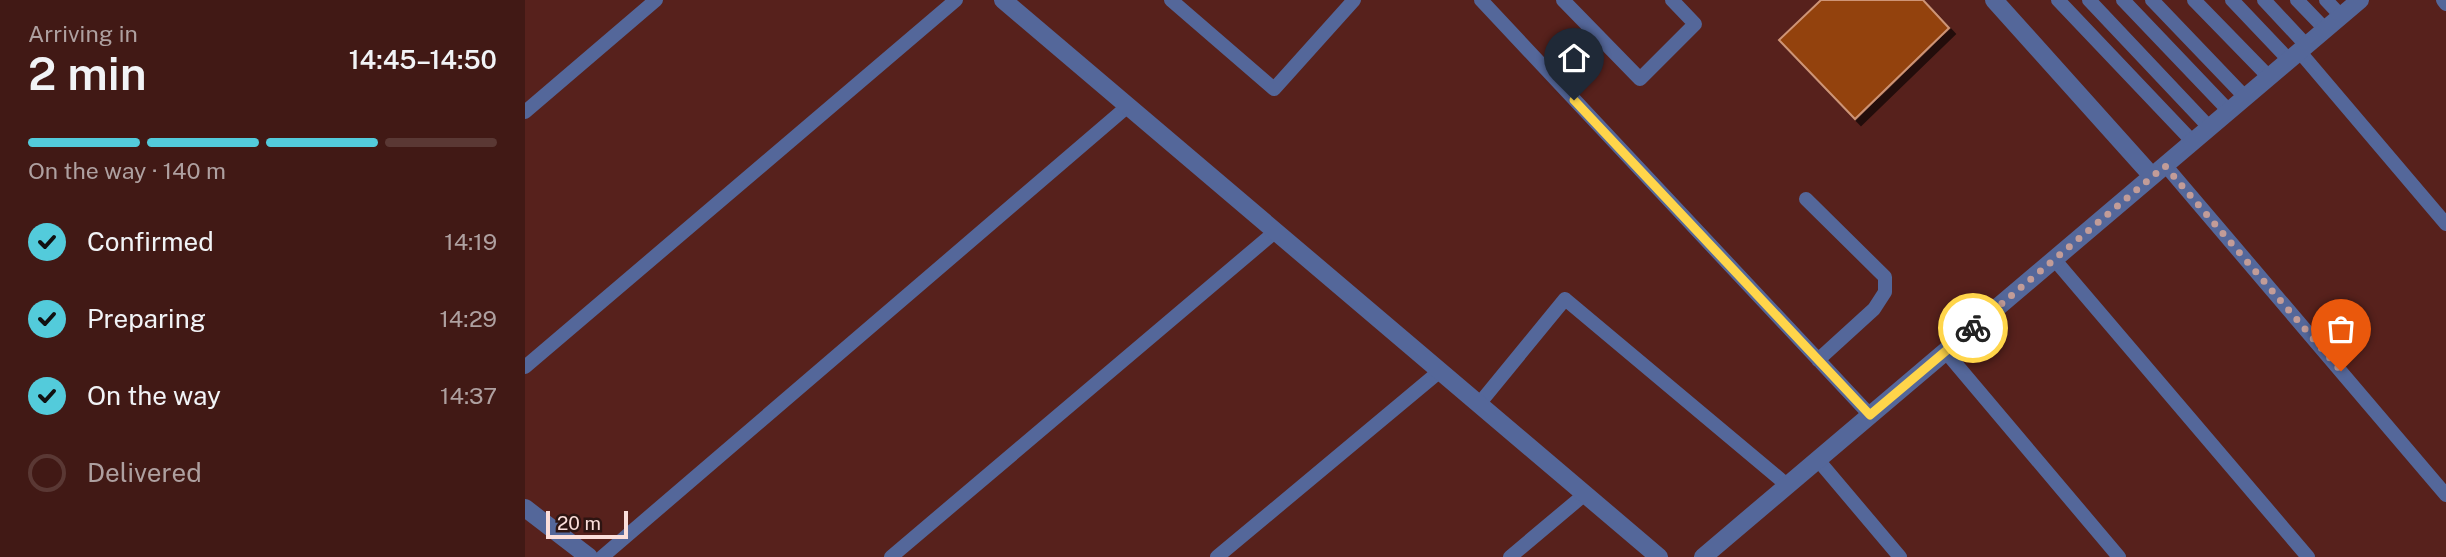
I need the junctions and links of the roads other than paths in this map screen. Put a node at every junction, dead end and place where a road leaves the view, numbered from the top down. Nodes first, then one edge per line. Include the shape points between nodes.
1 (656, 0) edge
2 (956, 0) edge
3 (1003, 0) edge
4 (1171, 0) edge
5 (1354, 0) edge
6 (1481, 0) edge
7 (1563, 0) edge
8 (1672, 0) edge
9 (1994, 0) edge
10 (2058, 0) edge
11 (2089, 0) edge
12 (2123, 0) edge
13 (2152, 0) edge
14 (2194, 0) edge
15 (2232, 0) edge
16 (2264, 0) edge
17 (2297, 0) edge
18 (2326, 0) edge
19 (2360, 0) edge
20 (2341, 16) junction
21 (2325, 29) junction
22 (2298, 52) junction
23 (2269, 77) junction
24 (2245, 97) junction
25 (1128, 106) junction
26 (2229, 110) junction
27 (525, 112) edge
28 (2209, 127) junction
29 (2193, 142) junction
30 (2158, 171) junction
31 (1806, 199) dead end
32 (2446, 224) edge
33 (1276, 232) junction
34 (2054, 259) junction
35 (1945, 351) junction
36 (1818, 360) junction
37 (525, 367) edge
38 (1440, 371) junction
39 (1479, 404) junction
40 (1870, 415) junction
41 (1818, 460) junction
42 (1787, 485) junction
43 (1585, 494) junction
44 (2446, 495) edge
45 (525, 508) edge
46 (589, 557) edge
47 (602, 557) edge
48 (891, 557) edge
49 (1217, 557) edge
50 (1510, 557) edge
51 (1659, 557) edge
52 (1703, 557) edge
53 (1900, 557) edge
54 (2119, 557) edge
55 (2308, 557) edge

1 - 27 lane
2 - 37 lane
3 - 25 street
4 - 5 lane via 1274,89
6 - 36 lane
7 - 8 lane via 1640,79 1695,24
9 - 30 street
10 - 29 lane
11 - 28 lane
12 - 26 lane
13 - 24 lane
14 - 23 lane
15 - 22 lane
16 - 22 lane
17 - 21 lane
18 - 20 lane
19 - 20 street
20 - 21 street
21 - 22 street
22 - 23 street
22 - 32 lane
23 - 24 street
24 - 26 street
25 - 33 street
25 - 47 lane
26 - 28 street
28 - 29 street
29 - 30 street
30 - 34 street
30 - 44 lane
31 - 36 lane via 1885,277 1885,292 1874,309
33 - 38 street
33 - 48 lane
34 - 35 street
34 - 55 lane
35 - 40 street
35 - 54 lane
36 - 40 lane
38 - 39 street
38 - 49 lane
39 - 42 lane via 1565,299
39 - 43 street
40 - 41 street
41 - 42 street
41 - 53 lane
42 - 52 street
43 - 50 lane
43 - 51 street
45 - 46 street

